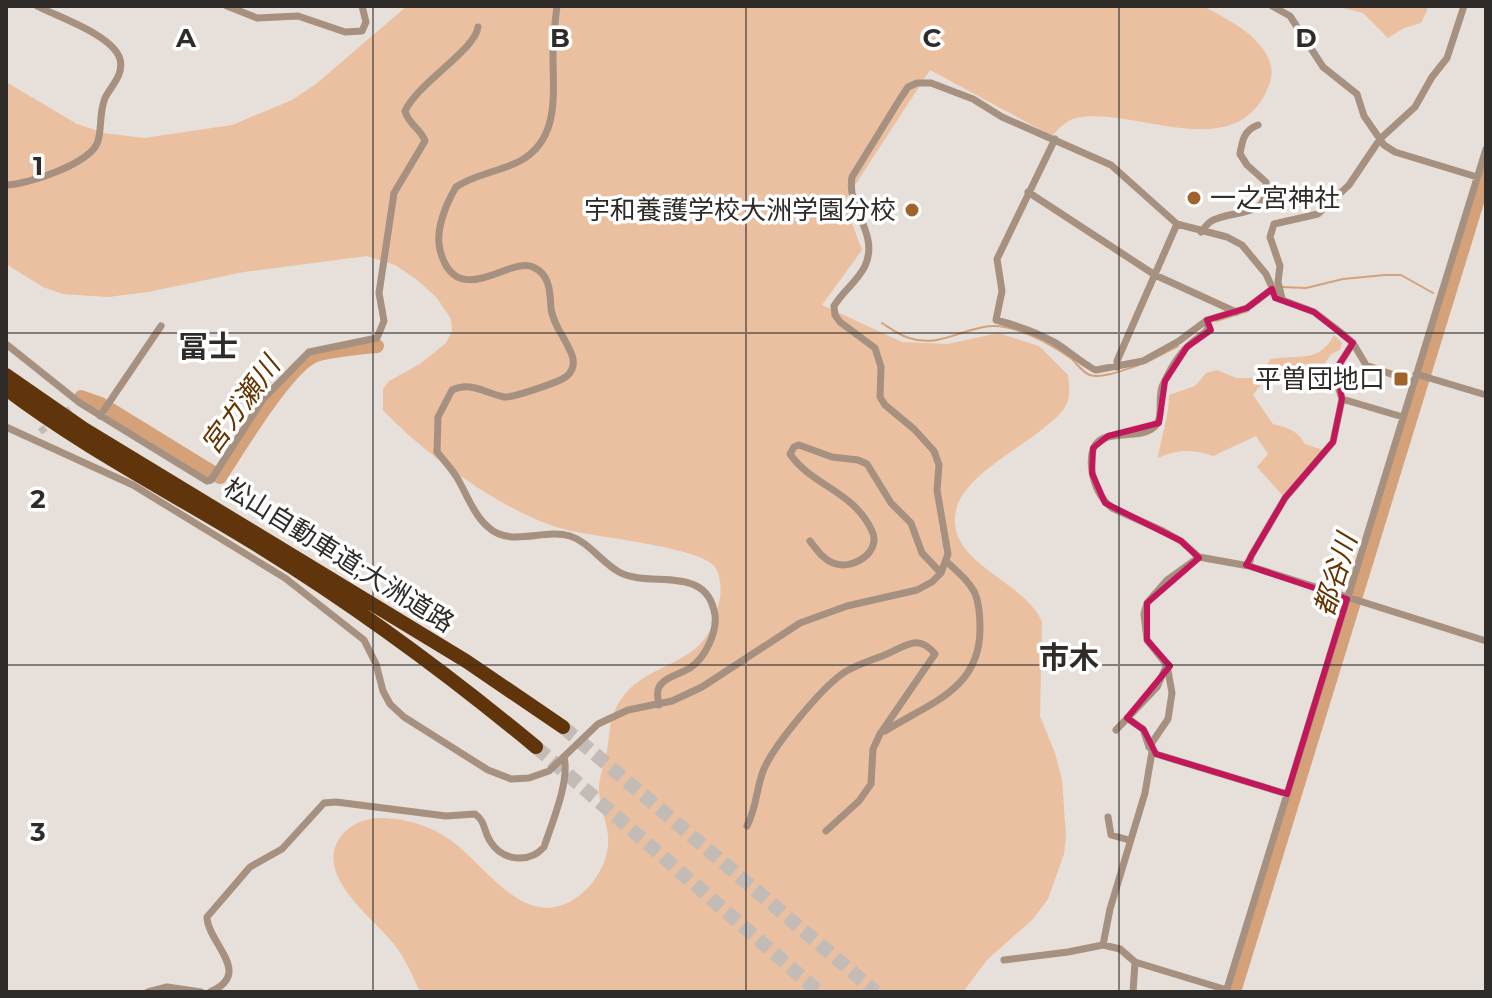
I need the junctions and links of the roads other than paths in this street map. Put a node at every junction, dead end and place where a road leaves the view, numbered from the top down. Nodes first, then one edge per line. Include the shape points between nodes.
1 (37, 6) edge
2 (227, 6) edge
3 (362, 6) edge
4 (557, 6) edge
5 (1272, 6) edge
6 (1464, 6) edge
7 (478, 27) dead end
8 (1258, 125) dead end
9 (1055, 139) junction
10 (1380, 139) junction
11 (1486, 150) edge
12 (1477, 177) junction
13 (6, 185) edge
14 (1028, 192) junction
15 (1177, 224) junction
16 (1201, 232) junction
17 (1155, 275) junction
18 (1272, 289) junction
19 (1282, 298) junction
20 (1236, 312) junction
21 (1208, 323) junction
22 (161, 326) dead end
23 (1353, 343) junction
24 (6, 344) edge
25 (1117, 367) junction
26 (6, 375) edge
27 (1419, 377) junction
28 (6, 389) edge
29 (1486, 395) edge
30 (1342, 399) junction
31 (80, 403) junction
32 (70, 409) tunnel mouth
33 (100, 416) junction
34 (1403, 417) junction
35 (6, 427) edge
36 (40, 432) tunnel mouth
37 (24, 434) junction
38 (810, 541) dead end
39 (1199, 557) junction
40 (946, 561) junction
41 (1249, 566) junction
42 (941, 573) junction
43 (1351, 600) junction
44 (1486, 641) edge
45 (1167, 665) junction
46 (659, 705) junction
47 (1127, 718) junction
48 (563, 727) tunnel mouth
49 (1116, 730) dead end
50 (880, 734) junction
51 (536, 747) tunnel mouth
52 (1150, 750) junction
53 (564, 757) junction
54 (1287, 794) junction
55 (1108, 817) dead end
56 (747, 826) dead end
57 (826, 831) dead end
58 (1129, 840) junction
59 (1103, 945) junction
60 (1004, 960) dead end
61 (1135, 962) junction
62 (1226, 991) edge
63 (148, 992) edge
64 (201, 992) edge
65 (210, 992) edge
66 (1133, 992) edge

1 - 13 street via 113,47 120,71 103,103 98,141 85,159 25,183
2 - 3 street via 257,18 298,16 345,32 362,31
4 - 46 street via 551,124 521,161 456,187 439,243 448,268 467,280 524,266 540,273 552,293 551,310 573,365 566,377 510,397 465,385 452,390 438,417 437,452 488,528 510,537 571,536 623,574 691,583 704,591 715,624 708,647 690,668 661,684
5 - 10 street via 1290,16 1323,67 1357,94
6 - 10 street via 1447,58 1415,107
7 - 33 street via 469,46 405,111 425,141 394,193 379,293 384,321 377,338 309,352 263,399 211,480
8 - 16 street via 1249,128 1240,154 1266,182 1261,204 1251,212 1212,221
9 - 14 street
9 - 15 street via 1111,165
9 - 40 street via 973,99 917,83 908,87 852,177 852,199 869,237 869,253 856,281 834,306 835,315 875,348 881,367 880,397 934,451
10 - 12 street via 1395,152
10 - 19 street via 1349,185 1324,209 1274,224 1270,237 1280,266
11 - 12 street
12 - 27 street
14 - 17 street
14 - 25 street via 997,259 1002,291 996,320 1051,340 1090,368
15 - 16 street
15 - 17 street
16 - 18 street via 1242,245
17 - 20 street
17 - 25 street
18 - 19 street
18 - 20 street
19 - 23 street via 1314,312
20 - 21 street
21 - 25 street via 1143,361
21 - 39 street via 1165,381 1156,425 1098,441 1091,460 1105,503 1181,541
22 - 33 street
23 - 27 street via 1366,365
23 - 30 street via 1337,368
24 - 31 street
26 - 48 highway, 松山自動車道;大洲道路
27 - 29 street
27 - 34 street
28 - 51 highway, 松山自動車道;大洲道路 via 360,612
30 - 34 street
30 - 41 street via 1333,442 1285,498
31 - 32 street
31 - 33 street
34 - 43 street
35 - 37 street
36 - 37 street
37 - 53 street via 133,485 285,578 364,640 390,704 488,770 511,779 529,778 549,771
38 - 42 street via 820,554 844,565 867,555 874,535 846,497 797,464 790,454 799,445 867,464 891,503 911,523 922,553
39 - 41 street
39 - 45 street via 1147,603 1147,640
40 - 42 street
40 - 50 street via 976,594 980,634 974,667 941,698
41 - 43 street
42 - 46 street via 917,590 800,623 702,687
43 - 44 street
43 - 54 street
45 - 47 street via 1157,687
45 - 52 street via 1172,705
46 - 53 street via 628,710 598,724
47 - 49 street
47 - 52 street via 1143,729
50 - 56 street via 931,662 935,654 928,645 915,642 844,672 782,740 763,772
50 - 57 street via 873,749 871,784
52 - 54 street
52 - 58 street via 1145,793
53 - 65 street via 564,778 544,847 527,858 510,858 499,851 489,840 484,820 475,814 446,816 324,803 282,849 250,867 207,917 207,929 229,967 225,979
54 - 62 street via 1282,825
55 - 58 street via 1111,835
58 - 59 street
59 - 60 street
59 - 61 street via 1120,949
61 - 62 street
61 - 66 street
63 - 64 street via 167,987

